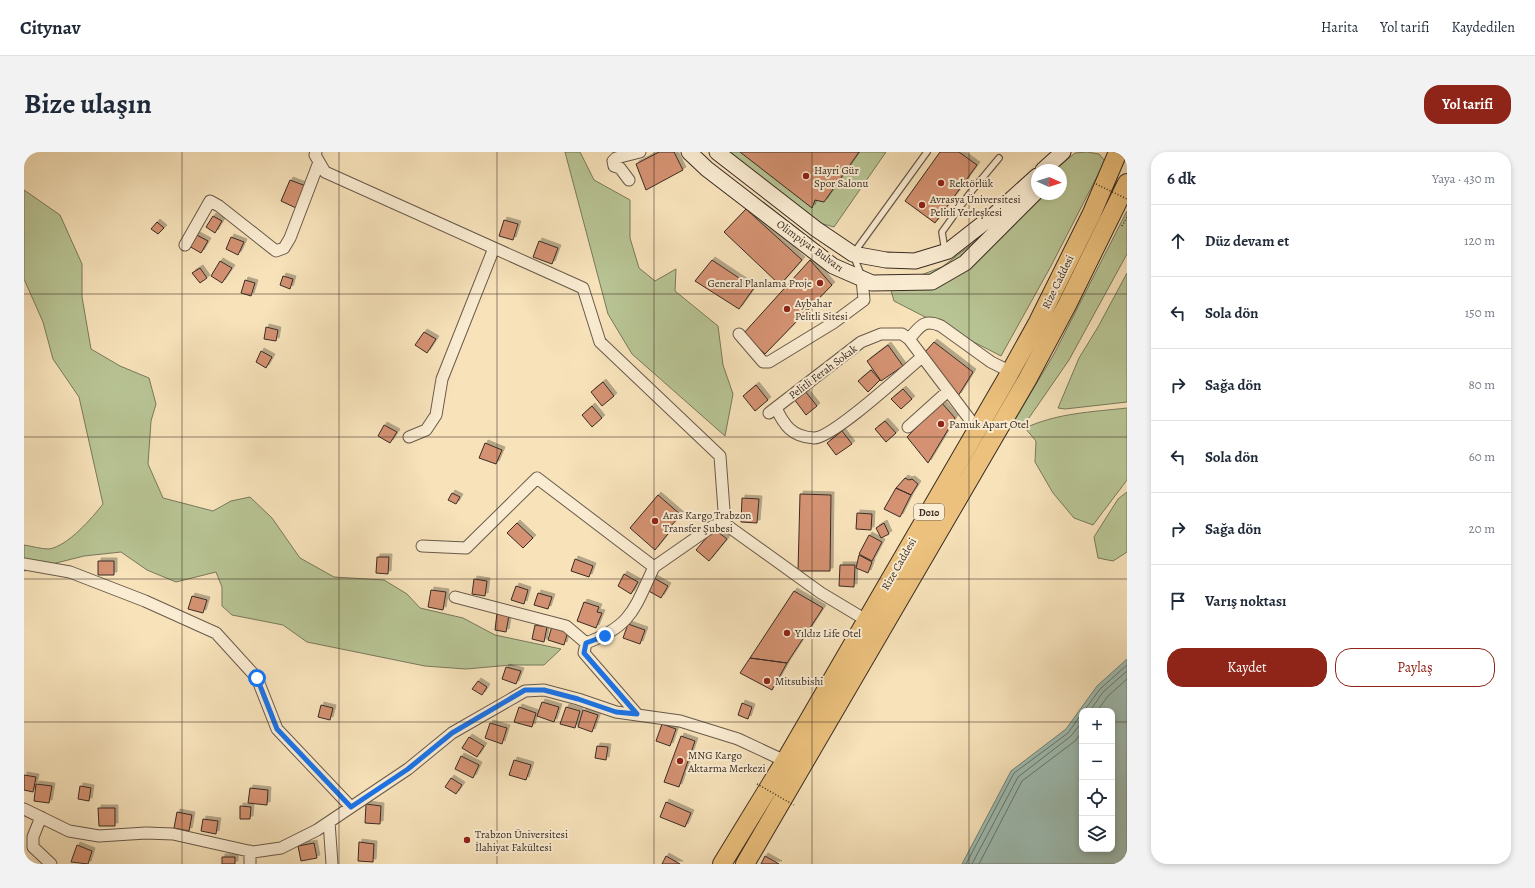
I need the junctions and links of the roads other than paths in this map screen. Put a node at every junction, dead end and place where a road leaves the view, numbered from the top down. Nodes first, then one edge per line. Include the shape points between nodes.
1 (640, 152) edge
2 (689, 152) edge
3 (717, 152) edge
4 (927, 152) edge
5 (1063, 152) edge
6 (1075, 152) edge
7 (1113, 155) edge
8 (318, 157) edge
9 (999, 158) dead end
10 (1050, 164) edge
11 (1063, 164) edge
12 (629, 180) dead end
13 (1031, 182) edge
14 (1127, 183) edge
15 (1031, 196) edge
16 (185, 245) dead end
17 (494, 248) junction
18 (946, 251) junction
19 (854, 254) junction
20 (862, 279) junction
21 (739, 334) dead end
22 (909, 339) junction
23 (922, 357) junction
24 (1011, 372) junction
25 (948, 391) junction
26 (908, 427) dead end
27 (977, 429) junction
28 (409, 437) dead end
29 (724, 524) junction
30 (422, 546) dead end
31 (24, 564) edge
32 (654, 567) junction
33 (455, 597) dead end
34 (866, 620) junction
35 (586, 643) junction
36 (637, 714) junction
37 (785, 761) junction
38 (351, 807) junction
39 (24, 809) edge
40 (41, 817) junction
41 (329, 822) junction
42 (250, 851) junction
43 (51, 864) edge
44 (250, 864) edge
45 (332, 864) edge
46 (722, 864) edge
47 (745, 864) edge

1 - 12 street via 613,161 614,166 620,168
2 - 20 main road, Olimpiyat Bulvarı via 707,170 833,266
3 - 19 main road, Olimpiyat Bulvarı via 816,229
4 - 19 lane
5 - 10 main road
6 - 11 main road
7 - 24 highway, Rize Caddesi / D010 via 1089,220
8 - 16 street via 290,238 284,248 276,251 266,245 210,201
8 - 17 street via 325,172
9 - 18 lane via 942,232
13 - 18 main road, Olimpiyat Bulvarı via 994,216
14 - 47 highway, Rize Caddesi / D010 via 1027,380
15 - 20 main road, Olimpiyat Bulvarı via 965,263 932,282 872,283
17 - 28 street via 442,379 436,415 426,430
17 - 29 street via 583,288 600,342 720,456
18 - 19 main road, Olimpiyat Bulvarı via 915,261 886,260
19 - 20 lane
20 - 21 street via 864,300 833,323 769,362 763,362
22 - 23 street
22 - 23 street, Pelitli Ferah Sokak via 902,334 881,334 861,342 772,410 789,431 814,438 822,436 861,410
22 - 24 street via 923,324 932,322 991,362
23 - 25 street
24 - 27 highway, Rize Caddesi / D010
25 - 26 street
25 - 27 street
27 - 34 highway, Rize Caddesi / D010
29 - 32 street via 713,526
29 - 34 street via 821,593
30 - 32 street via 466,548 536,478
31 - 38 street via 70,572 145,601 216,633 257,678 277,729
32 - 35 street via 631,615 614,630
33 - 35 street via 566,626
34 - 37 highway, Rize Caddesi / D010
35 - 36 street via 584,653
36 - 37 street via 680,721 731,737
36 - 38 street via 616,712 544,690 525,690 452,733 408,769
37 - 46 highway, Rize Caddesi / D010
38 - 41 street
39 - 40 street
40 - 42 street via 70,831 99,836 173,834
40 - 43 street via 33,837 33,847
41 - 42 street via 281,848
41 - 45 street
42 - 44 street

